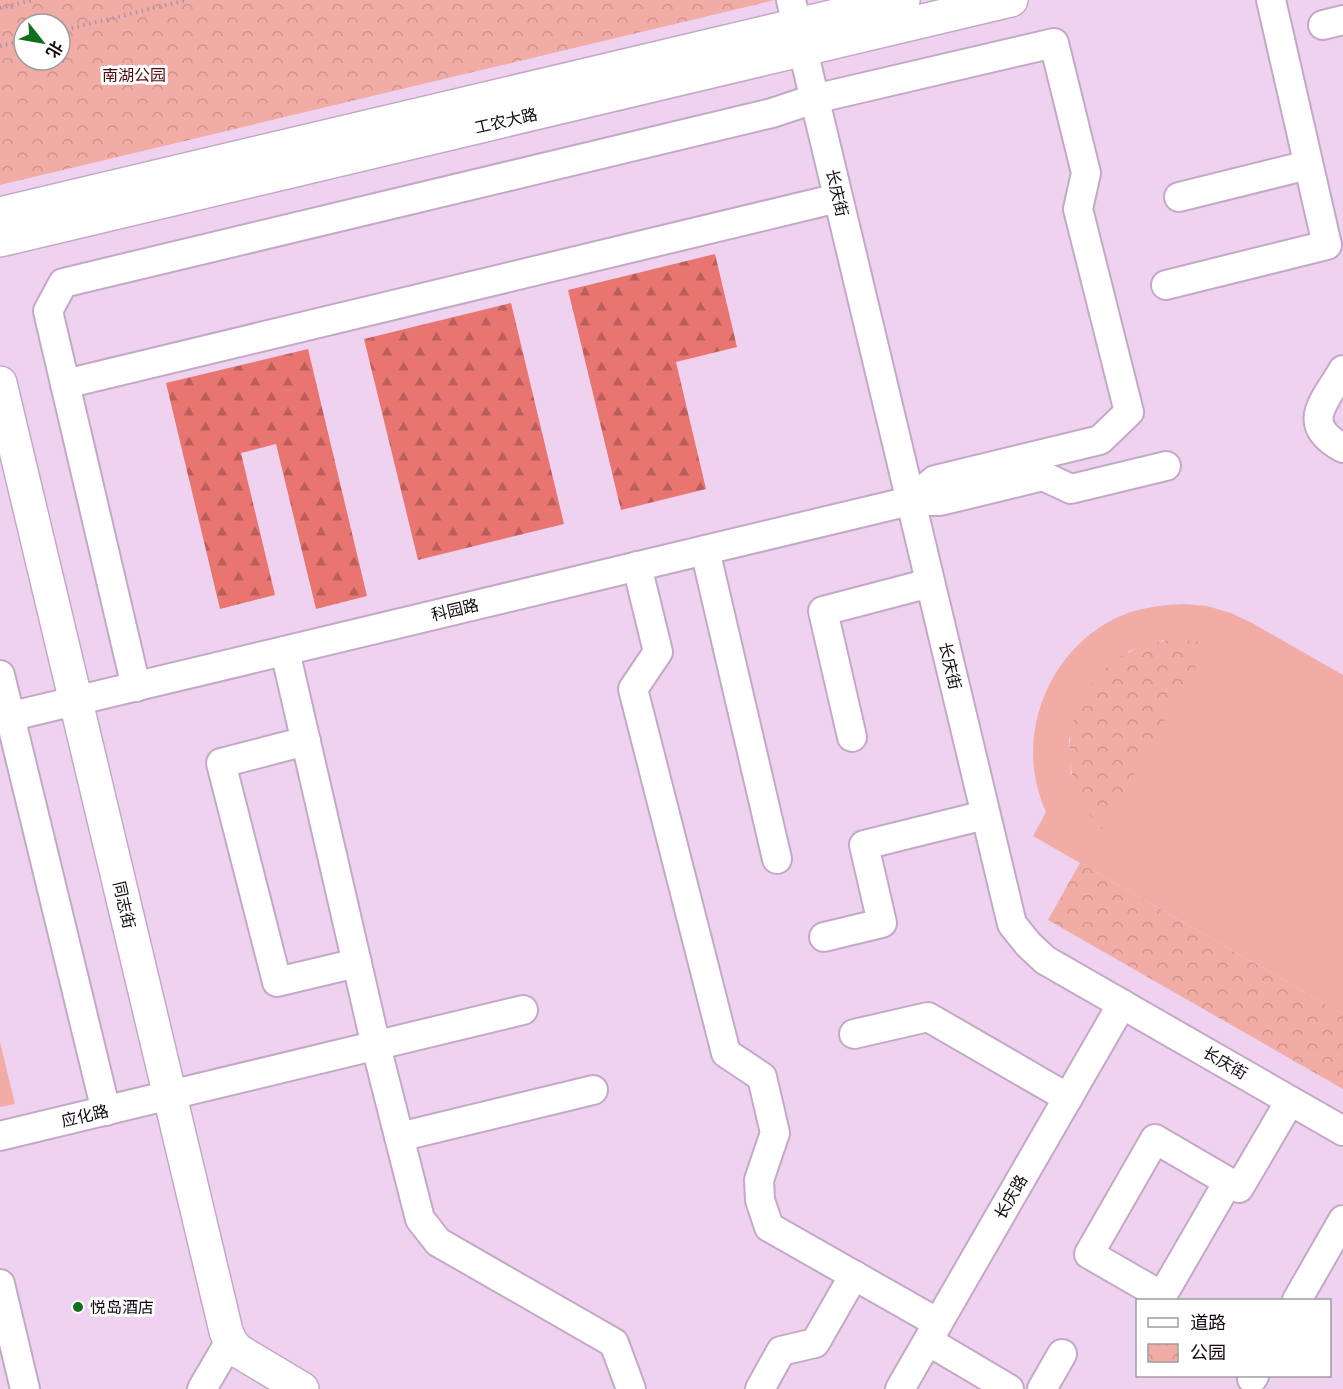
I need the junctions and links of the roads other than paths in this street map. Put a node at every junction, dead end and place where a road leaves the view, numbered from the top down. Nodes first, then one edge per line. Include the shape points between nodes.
1 (903, 0) edge
2 (1011, 0) edge
3 (1271, 0) edge
4 (797, 26) edge
5 (814, 99) junction
6 (1308, 165) junction
7 (1179, 197) dead end
8 (838, 198) junction
9 (0, 214) edge
10 (0, 240) edge
11 (1166, 285) dead end
12 (1343, 370) edge
13 (0, 383) edge
14 (65, 384) junction
15 (1343, 448) edge
16 (0, 456) edge
17 (1166, 466) dead end
18 (910, 501) junction
19 (705, 550) junction
20 (637, 566) junction
21 (930, 584) junction
22 (285, 651) junction
23 (0, 675) edge
24 (136, 687) junction
25 (68, 703) junction
26 (5, 718) edge
27 (852, 737) dead end
28 (306, 741) junction
29 (985, 814) junction
30 (777, 859) dead end
31 (824, 937) dead end
32 (357, 963) junction
33 (1122, 1004) junction
34 (523, 1010) dead end
35 (854, 1034) dead end
36 (376, 1046) junction
37 (593, 1090) dead end
38 (162, 1097) junction
39 (1068, 1098) junction
40 (1290, 1101) junction
41 (106, 1111) junction
42 (1343, 1131) edge
43 (0, 1136) edge
44 (399, 1137) junction
45 (1228, 1182) junction
46 (1343, 1220) edge
47 (854, 1275) junction
48 (0, 1284) edge
49 (1298, 1299) edge
50 (933, 1332) junction
51 (226, 1348) junction
52 (1062, 1354) dead end
53 (25, 1389) edge
54 (202, 1389) edge
55 (268, 1389) edge
56 (302, 1389) edge
57 (631, 1389) edge
58 (760, 1389) edge
59 (900, 1389) edge
60 (1009, 1389) edge
61 (1042, 1389) edge

1 - 4 main road, 工农大路
2 - 4 main road, 工农大路
3 - 6 street
4 - 5 street, 长庆街
4 - 9 main road, 工农大路
4 - 10 main road, 工农大路
5 - 8 street, 长庆街
5 - 14 street via 760,116 63,283 48,312
5 - 18 street via 1054,43 1086,173 1078,209 1129,412 1100,440 935,480
6 - 7 street
6 - 11 street via 1326,245
8 - 14 street
8 - 18 street, 长庆街
12 - 15 street via 1320,410 1318,424 1322,433
13 - 25 main road, 同志街
14 - 24 street
16 - 25 main road, 同志街
17 - 18 street via 1071,489 1043,476 940,501
18 - 19 street, 科园路
18 - 21 street, 长庆街
19 - 20 street, 科园路
19 - 30 street
20 - 22 street, 科园路
20 - 47 street via 658,652 633,689 726,1053 762,1077 775,1133 759,1180 760,1200 770,1227
21 - 27 street via 823,611
21 - 29 street, 长庆街
22 - 24 street, 科园路
22 - 28 street
23 - 26 street
24 - 25 street, 科园路
25 - 26 street, 科园路
25 - 38 main road, 同志街
26 - 41 street
28 - 32 street
28 - 32 street via 221,763 277,982
29 - 31 street via 864,845 882,923
29 - 33 street, 长庆街 via 1012,924 1045,960
32 - 36 street
33 - 39 street, 长庆路
33 - 40 street, 长庆街
34 - 36 street, 应化路
35 - 39 street via 928,1017
36 - 38 street, 应化路
36 - 44 street
37 - 44 street
38 - 41 street, 应化路
38 - 51 main road, 同志街 via 208,1322 213,1339
39 - 50 street, 长庆路
40 - 42 street, 长庆街
40 - 45 street via 1239,1188
41 - 43 street, 应化路
44 - 57 street via 420,1219 438,1242 614,1343
45 - 45 street via 1162,1296 1089,1254 1155,1139
46 - 49 street
47 - 50 street
47 - 58 street via 815,1343 782,1351
48 - 53 street
50 - 59 street, 长庆路
50 - 60 street
51 - 54 street
51 - 55 main road, 同志街 via 237,1370
51 - 56 main road, 同志街
52 - 61 street

